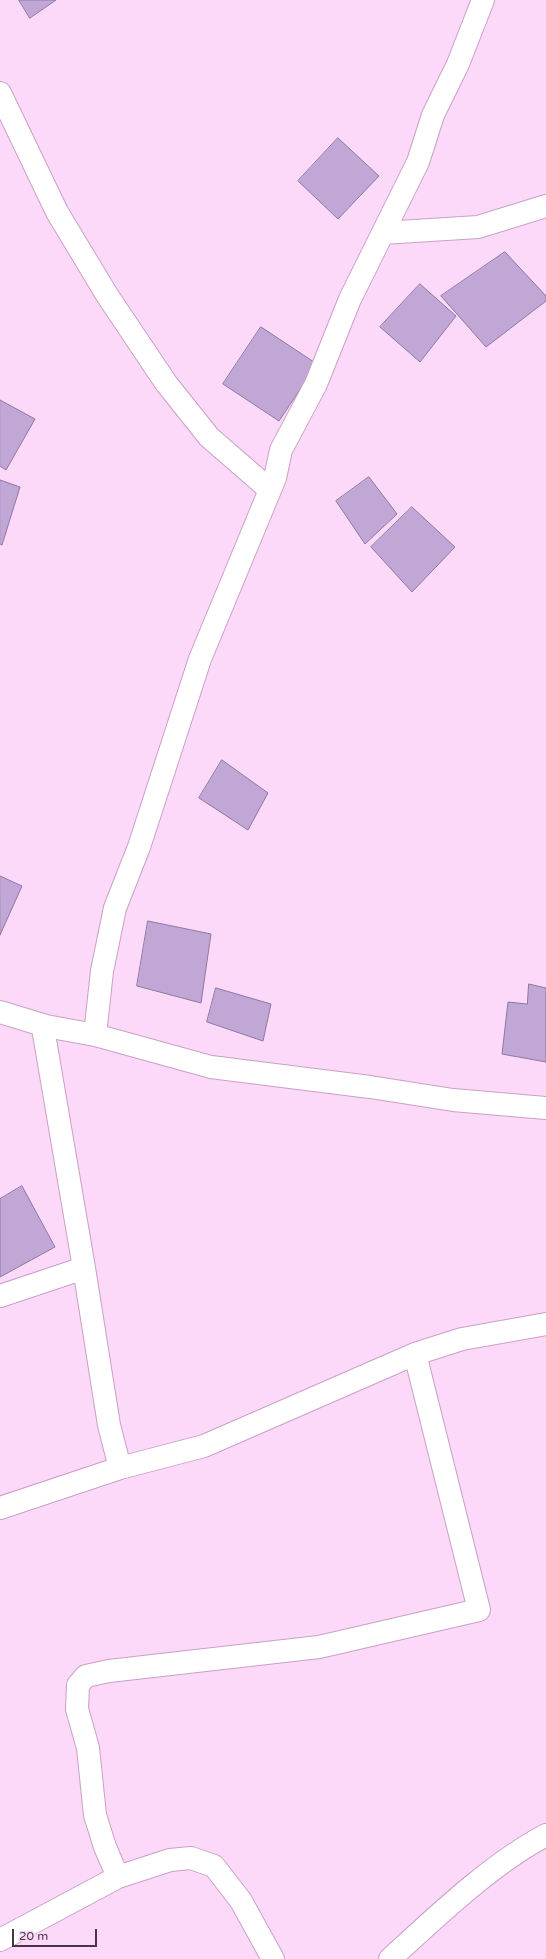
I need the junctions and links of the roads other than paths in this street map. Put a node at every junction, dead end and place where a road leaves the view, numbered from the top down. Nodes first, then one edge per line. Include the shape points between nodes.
1 (483, 0) edge
2 (0, 92) edge
3 (546, 206) edge
4 (383, 233) junction
5 (270, 490) junction
6 (0, 1012) edge
7 (46, 1026) junction
8 (95, 1035) junction
9 (546, 1108) edge
10 (84, 1268) junction
11 (0, 1296) edge
12 (546, 1324) edge
13 (415, 1354) junction
14 (120, 1468) junction
15 (0, 1508) edge
16 (546, 1835) edge
17 (118, 1877) junction
18 (0, 1940) edge
19 (273, 1959) edge
20 (390, 1959) edge

1 - 4 street via 458,64 433,115 418,162
2 - 5 street via 57,212 107,295 166,383 209,437
3 - 4 street via 478,227
4 - 5 street via 350,298 316,384 282,450
5 - 8 street via 200,660 116,908 102,971
6 - 7 street
7 - 8 street
7 - 10 street via 44,1034
8 - 9 street via 210,1067 370,1086 453,1100
10 - 11 street
10 - 14 street via 109,1425
12 - 13 street via 462,1339
13 - 14 street via 204,1446
13 - 17 street via 479,1610 319,1647 109,1671 86,1676 78,1685 77,1709 88,1748 95,1814
14 - 15 street
16 - 20 street via 496,1869
17 - 18 street
17 - 19 street via 170,1860 191,1858 214,1866 241,1901

